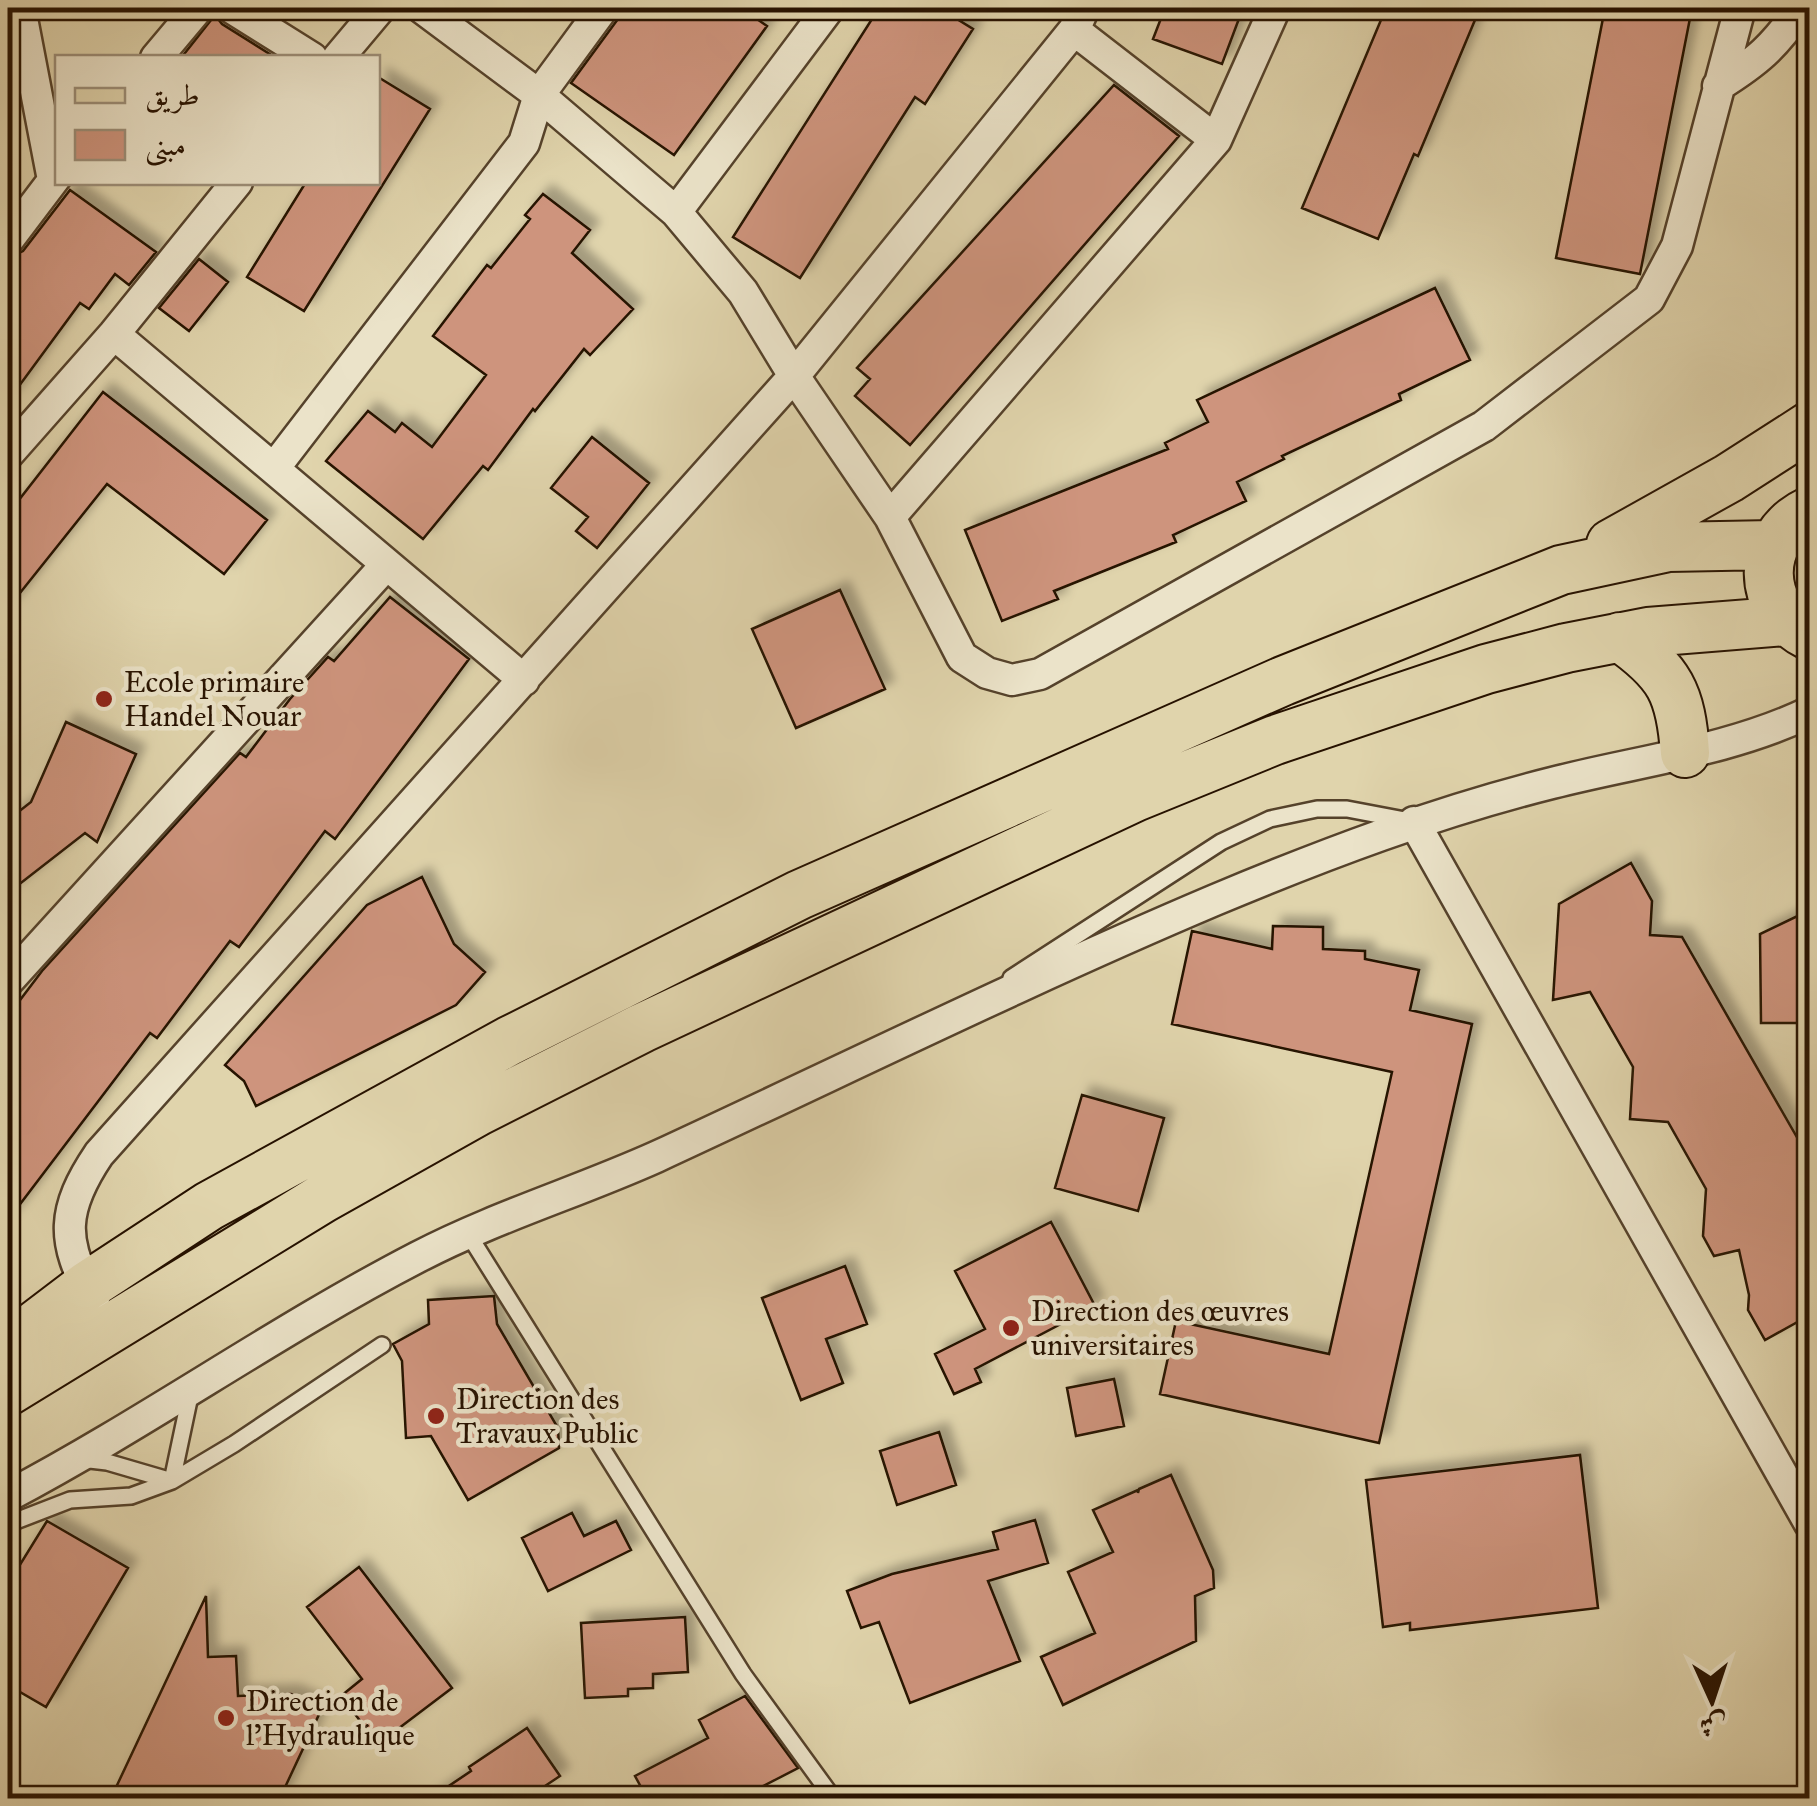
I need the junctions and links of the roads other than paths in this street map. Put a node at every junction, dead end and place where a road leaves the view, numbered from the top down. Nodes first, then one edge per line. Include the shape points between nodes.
1 (20, 8) edge
2 (198, 8) edge
3 (232, 8) edge
4 (380, 8) edge
5 (422, 8) edge
6 (602, 8) edge
7 (828, 8) edge
8 (1275, 8) edge
9 (1740, 8) edge
10 (1801, 8) edge
11 (1079, 19) edge
12 (159, 55) edge
13 (307, 55) edge
14 (341, 55) edge
15 (1718, 86) junction
16 (539, 95) junction
17 (1216, 140) junction
18 (55, 177) edge
19 (234, 185) edge
20 (676, 212) junction
21 (8, 240) edge
22 (114, 334) junction
23 (794, 376) junction
24 (1810, 426) edge
25 (8, 454) edge
26 (275, 467) junction
27 (1810, 511) edge
28 (890, 517) junction
29 (1773, 545) junction
30 (386, 565) junction
31 (1562, 570) junction
32 (1798, 628) edge
33 (1620, 637) junction
34 (524, 680) junction
35 (1810, 712) edge
36 (1685, 753) junction
37 (1414, 822) junction
38 (8, 981) edge
39 (926, 1032) junction
40 (467, 1232) junction
41 (86, 1286) junction
42 (111, 1327) junction
43 (382, 1345) dead end
44 (8, 1346) edge
45 (8, 1391) edge
46 (191, 1391) junction
47 (80, 1459) junction
48 (172, 1481) junction
49 (8, 1496) edge
50 (8, 1524) edge
51 (1810, 1524) edge
52 (833, 1798) edge

1 - 18 street
2 - 12 street
3 - 13 street
4 - 14 street
5 - 16 street
6 - 16 street
7 - 20 street
8 - 17 street
9 - 15 street
10 - 15 street via 1776,43
11 - 17 street
11 - 23 street
15 - 28 street via 1678,246 1649,299 1484,426 1040,674 1012,680 962,657
16 - 20 street
16 - 26 street via 524,143
17 - 28 street
18 - 21 street
19 - 22 street
20 - 23 street via 743,292
22 - 25 street
22 - 26 street
23 - 28 street
23 - 34 street
24 - 31 main road
26 - 30 street
27 - 29 main road via 1784,528
29 - 31 main road via 1668,548
29 - 32 main road via 1768,585 1774,604
30 - 34 street
30 - 38 street
31 - 41 main road via 1284,681 799,895 476,1059 209,1206
32 - 33 main road via 1721,624
33 - 36 main road via 1655,664 1674,690
33 - 42 main road via 1403,695 1275,740 1066,828 478,1111
34 - 41 street via 98,1154 70,1209 68,1235
35 - 36 street
36 - 37 street
37 - 39 street via 1213,901
37 - 39 lane via 1347,809 1270,820 1220,842
37 - 51 street
39 - 40 street via 615,1175
40 - 46 street via 344,1297
40 - 52 lane via 743,1674
41 - 42 street
41 - 44 main road
42 - 45 main road
43 - 48 lane
46 - 47 street
46 - 48 lane
47 - 48 lane
47 - 49 street
48 - 50 lane via 130,1496 70,1500

